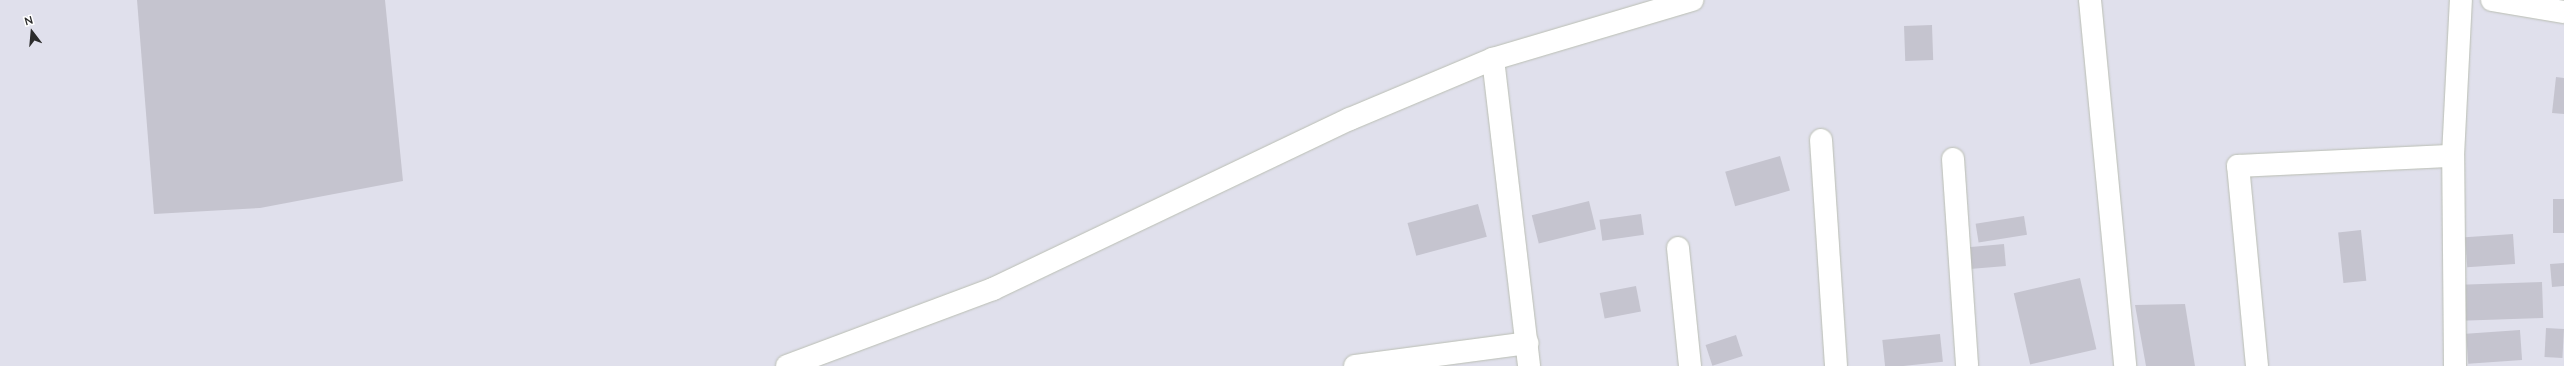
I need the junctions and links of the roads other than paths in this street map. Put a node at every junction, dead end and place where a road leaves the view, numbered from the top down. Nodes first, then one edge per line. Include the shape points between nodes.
1 (1692, 0) edge
2 (2090, 0) edge
3 (2461, 0) edge
4 (2505, 1) edge
5 (2564, 12) edge
6 (1493, 59) junction
7 (1821, 140) dead end
8 (2453, 156) junction
9 (1953, 159) dead end
10 (1678, 248) dead end
11 (1527, 343) junction
12 (1378, 364) edge
13 (787, 366) edge
14 (1355, 366) edge
15 (1529, 366) edge
16 (1690, 366) edge
17 (1836, 366) edge
18 (1967, 366) edge
19 (2125, 366) edge
20 (2257, 366) edge
21 (2455, 366) edge

1 - 6 street
2 - 19 street
3 - 8 street
4 - 5 street
6 - 11 street
6 - 13 street via 1350,120 993,289
7 - 17 street
8 - 20 street via 2238,166
8 - 21 street
9 - 18 street
10 - 16 street
11 - 12 street
11 - 15 street
12 - 14 street

